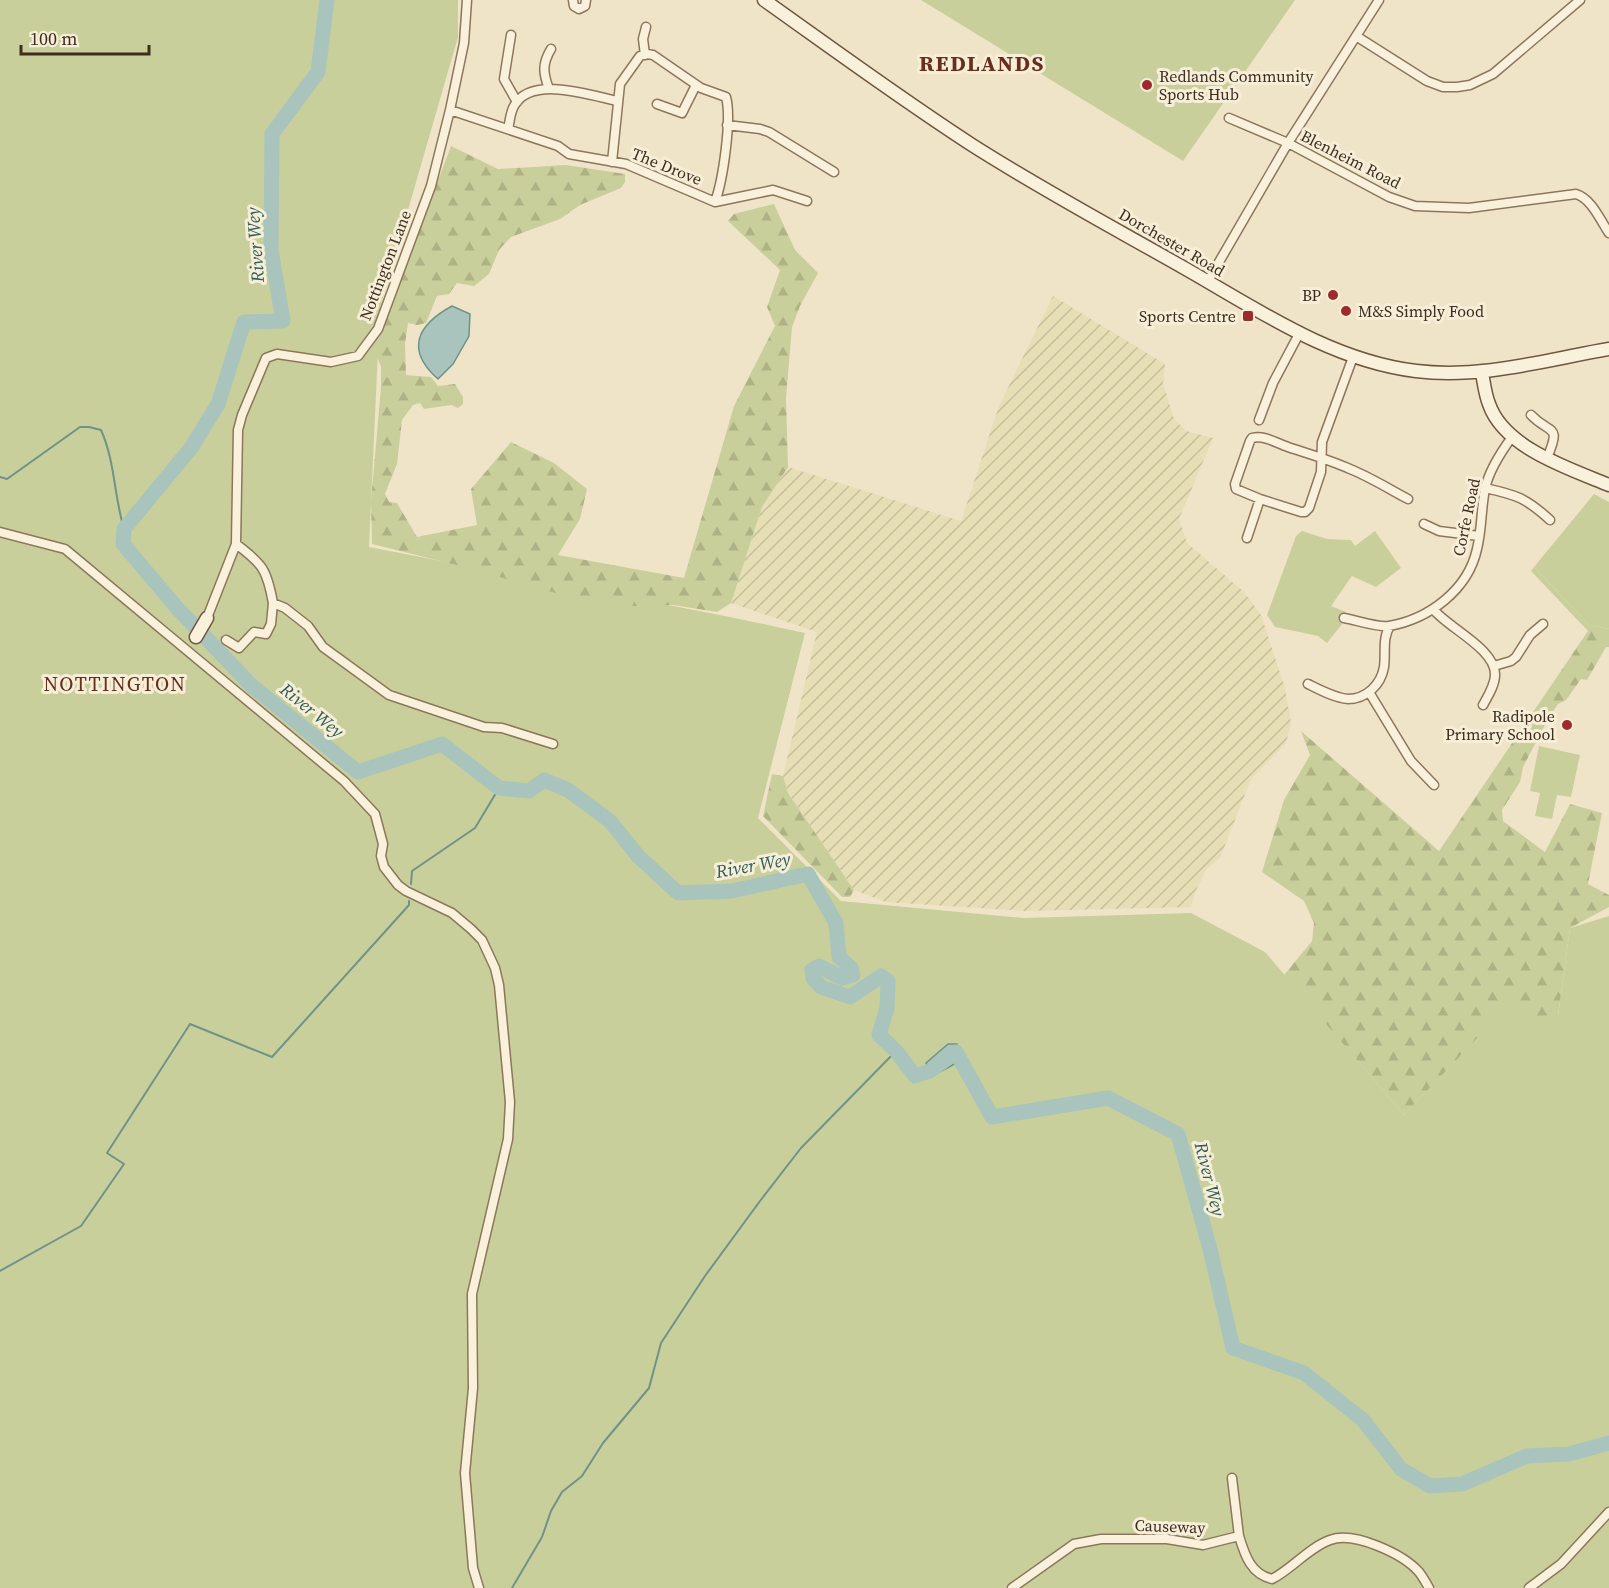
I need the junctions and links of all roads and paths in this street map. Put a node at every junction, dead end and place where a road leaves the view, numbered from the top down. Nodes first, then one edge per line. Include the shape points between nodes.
1 (467, 0) edge
2 (573, 0) edge
3 (586, 0) edge
4 (764, 0) edge
5 (1379, 0) edge
6 (1580, 0) edge
7 (646, 27) dead end
8 (511, 35) dead end
9 (1356, 36) junction
10 (551, 49) dead end
11 (645, 55) junction
12 (696, 85) junction
13 (549, 89) junction
14 (617, 101) junction
15 (516, 102) junction
16 (657, 104) dead end
17 (450, 110) junction
18 (1229, 117) dead end
19 (727, 125) junction
20 (508, 129) junction
21 (1288, 143) junction
22 (612, 162) junction
23 (834, 172) dead end
24 (807, 201) dead end
25 (716, 202) junction
26 (1609, 233) edge
27 (1208, 281) junction
28 (1299, 332) junction
29 (1609, 349) edge
30 (1353, 357) junction
31 (1482, 373) junction
32 (1531, 415) dead end
33 (1259, 420) dead end
34 (1512, 437) junction
35 (1547, 458) junction
36 (1322, 459) junction
37 (1609, 485) edge
38 (1485, 488) junction
39 (1260, 499) junction
40 (1408, 499) dead end
41 (1550, 520) dead end
42 (1424, 524) dead end
43 (0, 532) edge
44 (1479, 536) junction
45 (1247, 538) dead end
46 (236, 544) junction
47 (273, 603) junction
48 (1433, 609) junction
49 (207, 618) joint
50 (1344, 618) dead end
51 (1543, 624) dead end
52 (1390, 626) junction
53 (196, 637) joint
54 (226, 640) dead end
55 (184, 646) junction
56 (1494, 666) junction
57 (1308, 684) dead end
58 (1369, 692) junction
59 (1484, 705) dead end
60 (554, 744) dead end
61 (1434, 785) dead end
62 (1232, 1478) dead end
63 (1609, 1512) edge
64 (1239, 1536) junction
65 (1270, 1584) edge
66 (479, 1588) edge
67 (1012, 1588) edge
68 (1429, 1588) edge
69 (1529, 1588) edge

1 - 17 street, Nottington Lane via 464,43
2 - 3 street via 579,9
4 - 27 main road, Dorchester Road via 972,145
5 - 9 street
6 - 9 street via 1493,74 1470,85 1443,87 1427,81
7 - 11 street
8 - 15 street via 504,79
9 - 21 street
10 - 13 street via 543,61
11 - 12 street via 653,55
11 - 14 street via 628,70
12 - 16 street via 682,113
12 - 19 street via 726,97
13 - 14 street
13 - 15 street via 532,92
14 - 22 street
15 - 20 street
17 - 20 street, The Drove
17 - 46 street, Nottington Lane via 431,186 378,330 358,356 331,362 277,354 266,358 238,430
18 - 21 street, Blenheim Road
19 - 23 street via 769,132
19 - 25 street
20 - 22 street, The Drove via 558,146 569,154
21 - 26 street, Blenheim Road via 1389,197 1415,206 1469,208 1571,193 1586,198
21 - 27 street
22 - 25 street, The Drove via 626,164
24 - 25 street, The Drove via 773,190
27 - 28 main road, Dorchester Road
28 - 30 main road, Dorchester Road
28 - 33 street
29 - 31 main road, Dorchester Road
30 - 31 main road, Dorchester Road via 1414,371
30 - 36 street via 1322,442
31 - 34 main road via 1489,406
32 - 35 street via 1554,433
34 - 35 main road
34 - 38 street, Corfe Road
35 - 37 main road
36 - 39 street via 1321,472 1305,512
36 - 39 street via 1264,437 1252,438 1235,484 1239,491
36 - 40 street via 1352,469
38 - 41 street via 1522,497
38 - 44 street, Corfe Road
39 - 45 street
42 - 44 street via 1439,531
43 - 55 street via 65,549
44 - 48 street, Corfe Road via 1466,576
46 - 47 street via 258,561 269,580
46 - 49 street, Nottington Lane
47 - 54 street via 266,634 254,632 239,648
47 - 60 street via 308,626 323,646 389,695 484,728 502,728
48 - 52 street, Corfe Road
48 - 56 street
49 - 53 main road
50 - 52 street, Corfe Road
51 - 56 street via 1530,635 1516,657
52 - 58 street via 1382,673
53 - 55 street
55 - 66 street via 344,781 375,814 384,867 398,885 462,921 482,940 495,968 510,1102 508,1139 472,1294 472,1388 465,1473 473,1568
56 - 59 street via 1496,676
57 - 58 street via 1348,699
58 - 61 street via 1411,761
62 - 64 street
63 - 69 street via 1562,1564
64 - 65 street via 1254,1570
64 - 67 street, Causeway via 1203,1545 1167,1539 1101,1539 1074,1544
65 - 68 street via 1329,1540 1342,1538 1368,1542 1396,1556 1418,1572

